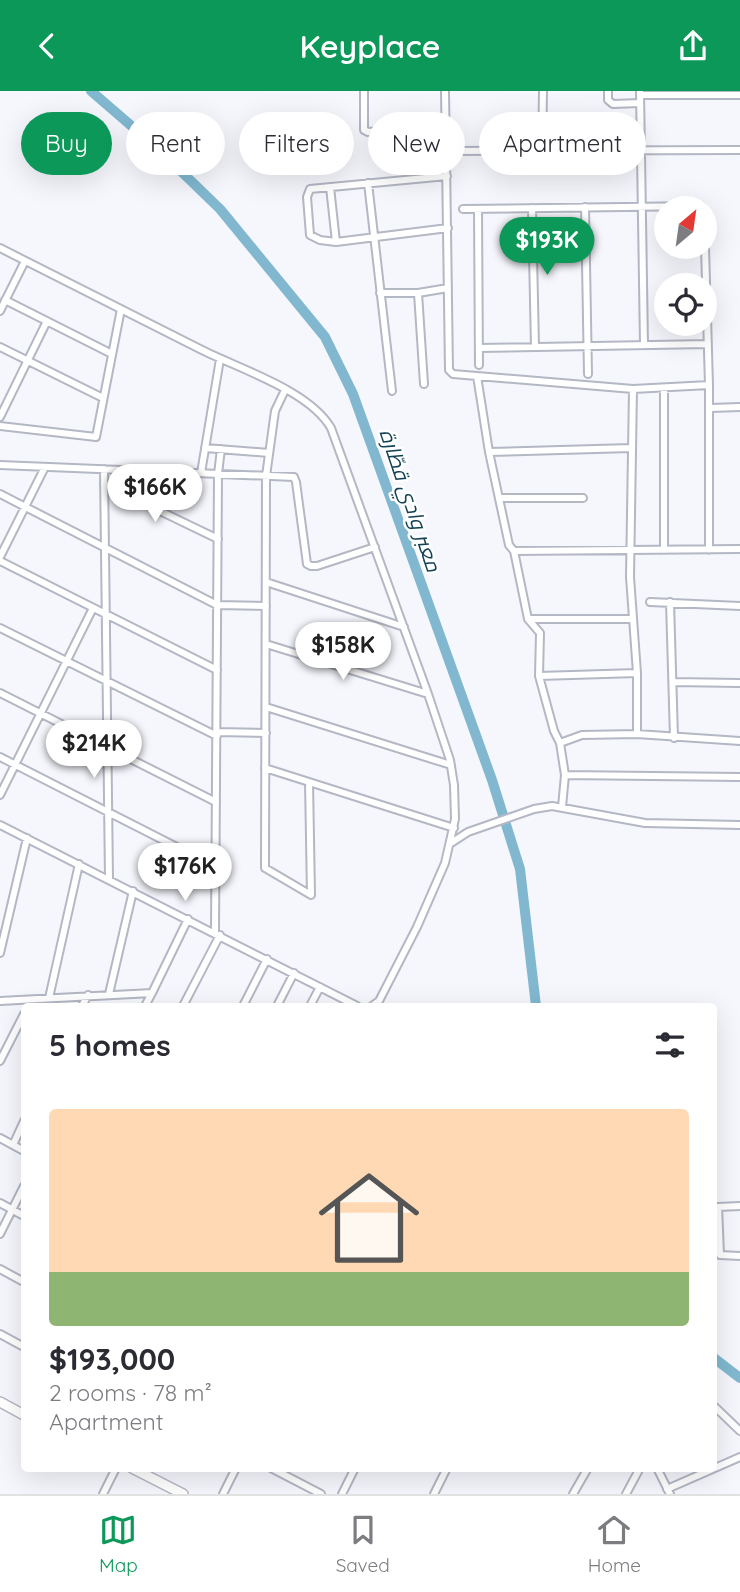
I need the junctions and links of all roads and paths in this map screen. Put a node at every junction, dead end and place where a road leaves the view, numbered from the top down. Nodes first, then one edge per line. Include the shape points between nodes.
1 (364, 91) edge
2 (445, 91) edge
3 (543, 91) edge
4 (608, 91) edge
5 (740, 95) edge
6 (640, 96) edge
7 (446, 112) edge
8 (542, 112) edge
9 (368, 132) edge
10 (646, 150) edge
11 (740, 150) edge
12 (641, 175) edge
13 (447, 176) joint
14 (368, 183) junction
15 (330, 187) junction
16 (640, 207) junction
17 (654, 207) edge
18 (532, 208) junction
19 (584, 208) junction
20 (463, 209) dead end
21 (478, 209) junction
22 (447, 228) junction
23 (374, 237) junction
24 (336, 242) junction
25 (0, 248) edge
26 (705, 259) edge
27 (25, 261) junction
28 (448, 288) junction
29 (380, 293) junction
30 (418, 293) junction
31 (5, 300) junction
32 (121, 309) junction
33 (0, 311) edge
34 (47, 321) junction
35 (708, 344) junction
36 (644, 345) junction
37 (589, 346) junction
38 (0, 347) edge
39 (535, 347) junction
40 (478, 348) junction
41 (112, 354) junction
42 (219, 359) junction
43 (28, 361) junction
44 (479, 365) dead end
45 (588, 374) dead end
46 (477, 376) junction
47 (424, 384) dead end
48 (709, 385) junction
49 (633, 389) junction
50 (664, 389) junction
51 (285, 390) junction
52 (392, 391) dead end
53 (103, 398) junction
54 (740, 407) edge
55 (710, 408) junction
56 (0, 418) edge
57 (0, 426) edge
58 (205, 448) junction
59 (631, 448) junction
60 (221, 449) junction
61 (489, 452) junction
62 (269, 453) junction
63 (0, 465) edge
64 (45, 467) junction
65 (104, 469) junction
66 (201, 473) junction
67 (218, 474) junction
68 (266, 476) junction
69 (104, 484) junction
70 (0, 494) edge
71 (499, 498) junction
72 (583, 498) dead end
73 (26, 507) junction
74 (218, 539) junction
75 (374, 547) junction
76 (105, 548) junction
77 (630, 549) junction
78 (709, 549) junction
79 (740, 549) edge
80 (664, 550) junction
81 (514, 551) junction
82 (0, 559) edge
83 (266, 582) junction
84 (650, 602) dead end
85 (670, 602) junction
86 (218, 605) junction
87 (266, 606) junction
88 (740, 606) edge
89 (93, 608) junction
90 (106, 614) junction
91 (528, 619) junction
92 (632, 619) junction
93 (404, 627) junction
94 (0, 628) edge
95 (266, 645) junction
96 (66, 661) junction
97 (217, 670) junction
98 (637, 673) junction
99 (539, 676) junction
100 (106, 681) junction
101 (673, 682) junction
102 (740, 683) edge
103 (0, 694) edge
104 (428, 694) junction
105 (265, 707) junction
106 (40, 714) junction
107 (265, 733) junction
108 (217, 734) junction
109 (638, 734) junction
110 (674, 738) junction
111 (740, 741) edge
112 (560, 743) junction
113 (107, 747) junction
114 (0, 757) edge
115 (15, 765) junction
116 (451, 765) junction
117 (265, 768) junction
118 (565, 775) junction
119 (740, 777) edge
120 (309, 782) junction
121 (0, 795) edge
122 (216, 802) junction
123 (562, 807) junction
124 (108, 812) junction
125 (455, 820) junction
126 (0, 825) edge
127 (740, 825) edge
128 (454, 828) junction
129 (468, 832) junction
130 (27, 838) junction
131 (451, 843) junction
132 (79, 864) junction
133 (216, 867) junction
134 (109, 879) junction
135 (133, 891) junction
136 (188, 919) junction
137 (218, 934) junction
138 (0, 953) edge
139 (267, 959) junction
140 (294, 973) junction
141 (320, 987) junction
142 (152, 993) junction
143 (109, 994) junction
144 (88, 995) junction
145 (50, 998) junction
146 (32, 999) junction
147 (0, 1001) edge
148 (30, 1003) edge
149 (84, 1003) edge
150 (147, 1003) edge
151 (184, 1003) edge
152 (245, 1003) edge
153 (279, 1003) edge
154 (312, 1003) edge
155 (351, 1003) edge
156 (376, 1003) edge
157 (21, 1020) edge
158 (0, 1061) edge
159 (21, 1128) edge
160 (0, 1138) edge
161 (13, 1145) junction
162 (21, 1149) edge
163 (21, 1192) edge
164 (0, 1203) edge
165 (740, 1206) edge
166 (12, 1209) junction
167 (21, 1214) edge
168 (0, 1234) edge
169 (740, 1256) edge
170 (0, 1269) edge
171 (21, 1280) edge
172 (0, 1334) edge
173 (21, 1345) edge
174 (0, 1402) edge
175 (717, 1409) edge
176 (21, 1413) edge
177 (722, 1414) junction
178 (717, 1416) edge
179 (740, 1431) edge
180 (740, 1457) edge
181 (717, 1468) edge
182 (114, 1472) edge
183 (140, 1472) edge
184 (234, 1472) edge
185 (279, 1472) edge
186 (353, 1472) edge
187 (445, 1472) edge
188 (586, 1472) edge
189 (638, 1472) edge
190 (659, 1472) edge
191 (709, 1472) edge
192 (668, 1492) edge
193 (103, 1494) edge
194 (183, 1494) edge
195 (223, 1494) edge
196 (321, 1494) edge
197 (342, 1494) edge
198 (434, 1494) edge
199 (573, 1494) edge
200 (626, 1494) edge

1 - 9 street via 364,130
2 - 7 street
3 - 8 street
4 - 6 street via 613,104
5 - 6 street
10 - 11 street
12 - 16 street
13 - 14 street
13 - 22 street
14 - 15 street
14 - 23 street
15 - 24 street
15 - 24 street via 310,189 310,235
16 - 17 street
16 - 19 street
16 - 36 street
18 - 19 street
18 - 21 street
18 - 39 street
19 - 37 street
20 - 21 street
21 - 40 street
22 - 23 street
22 - 28 street
23 - 24 street
23 - 29 street
25 - 27 street
26 - 35 street
27 - 31 street
27 - 32 street
28 - 30 street
28 - 46 street via 449,370
29 - 30 street
29 - 52 street
30 - 47 street
31 - 33 street
31 - 34 street
32 - 41 street
32 - 42 street
34 - 41 street
34 - 43 street
35 - 36 street
35 - 48 street
36 - 37 street
37 - 39 street
37 - 45 street
38 - 43 street
39 - 40 street
40 - 44 street
41 - 53 street
42 - 51 street
42 - 58 street
43 - 53 street
43 - 56 street
46 - 49 street
46 - 61 street
48 - 50 street
48 - 55 street
49 - 50 street
49 - 59 street
50 - 80 street
51 - 62 street via 275,411
51 - 75 street via 315,409 331,428
53 - 57 street via 96,437
54 - 55 street
55 - 78 street
58 - 60 street
58 - 66 street
59 - 61 street
59 - 77 street
60 - 62 street
60 - 67 street
61 - 71 street
62 - 68 street
63 - 64 street
64 - 65 street
64 - 73 street
65 - 66 street
65 - 69 street
66 - 67 street
67 - 68 street
67 - 74 street
68 - 75 street via 294,477 311,566
68 - 83 street
69 - 74 street
69 - 76 street
70 - 73 street
71 - 72 street
71 - 81 street
73 - 76 street
73 - 82 street
74 - 86 street
75 - 93 street
76 - 86 street
76 - 90 street
77 - 80 street
77 - 81 street
77 - 92 street
78 - 79 street
78 - 80 street
81 - 91 street
82 - 89 street
83 - 87 street
83 - 93 street
84 - 85 street
85 - 88 street
85 - 101 street
86 - 87 street
86 - 97 street
87 - 95 street
89 - 90 street
89 - 96 street
90 - 97 street
90 - 100 street
91 - 92 street
91 - 99 street via 540,633
92 - 98 street
93 - 104 street
94 - 96 street
95 - 104 street
95 - 105 street
96 - 100 street
96 - 106 street
97 - 108 street
98 - 99 street
98 - 109 street
99 - 112 street
100 - 108 street
100 - 113 street
101 - 102 street
101 - 110 street
103 - 106 street
104 - 116 street
105 - 107 street
105 - 116 street
106 - 113 street
106 - 115 street
107 - 108 street
107 - 117 street
108 - 122 street
109 - 110 street
109 - 112 street via 582,735
110 - 111 street
112 - 118 street
113 - 122 street
113 - 124 street
114 - 115 street
115 - 121 street
115 - 124 street
116 - 125 street
117 - 120 street
117 - 120 street via 265,868 311,895
118 - 119 street
118 - 123 street
120 - 128 street
122 - 133 street
123 - 127 street via 645,823
123 - 129 street via 534,809
124 - 133 street
124 - 134 street
125 - 128 street
125 - 129 street
126 - 130 street
128 - 131 street
129 - 131 street
130 - 132 street
130 - 138 street
131 - 156 street via 417,927
132 - 134 street
132 - 145 street
133 - 137 street
134 - 135 street
135 - 136 street
135 - 143 street
136 - 137 street
136 - 142 street
137 - 139 street
137 - 151 street
139 - 140 street
139 - 152 street
140 - 141 street
140 - 153 street
141 - 154 street
141 - 155 street
142 - 143 street
142 - 150 street
143 - 144 street
144 - 145 street
144 - 149 street
145 - 146 street
146 - 147 street
146 - 148 street
157 - 158 street
159 - 161 street
160 - 161 street
161 - 162 street
163 - 166 street
164 - 166 street
165 - 169 street via 718,1206 720,1255
166 - 167 street
166 - 168 street
170 - 171 street
172 - 173 street
174 - 176 street
175 - 177 street
177 - 178 street
177 - 179 street
180 - 181 street
182 - 193 street
183 - 194 street
184 - 195 street
185 - 196 street
186 - 197 street
187 - 198 street
188 - 199 street
189 - 200 street
190 - 192 street
191 - 192 street

